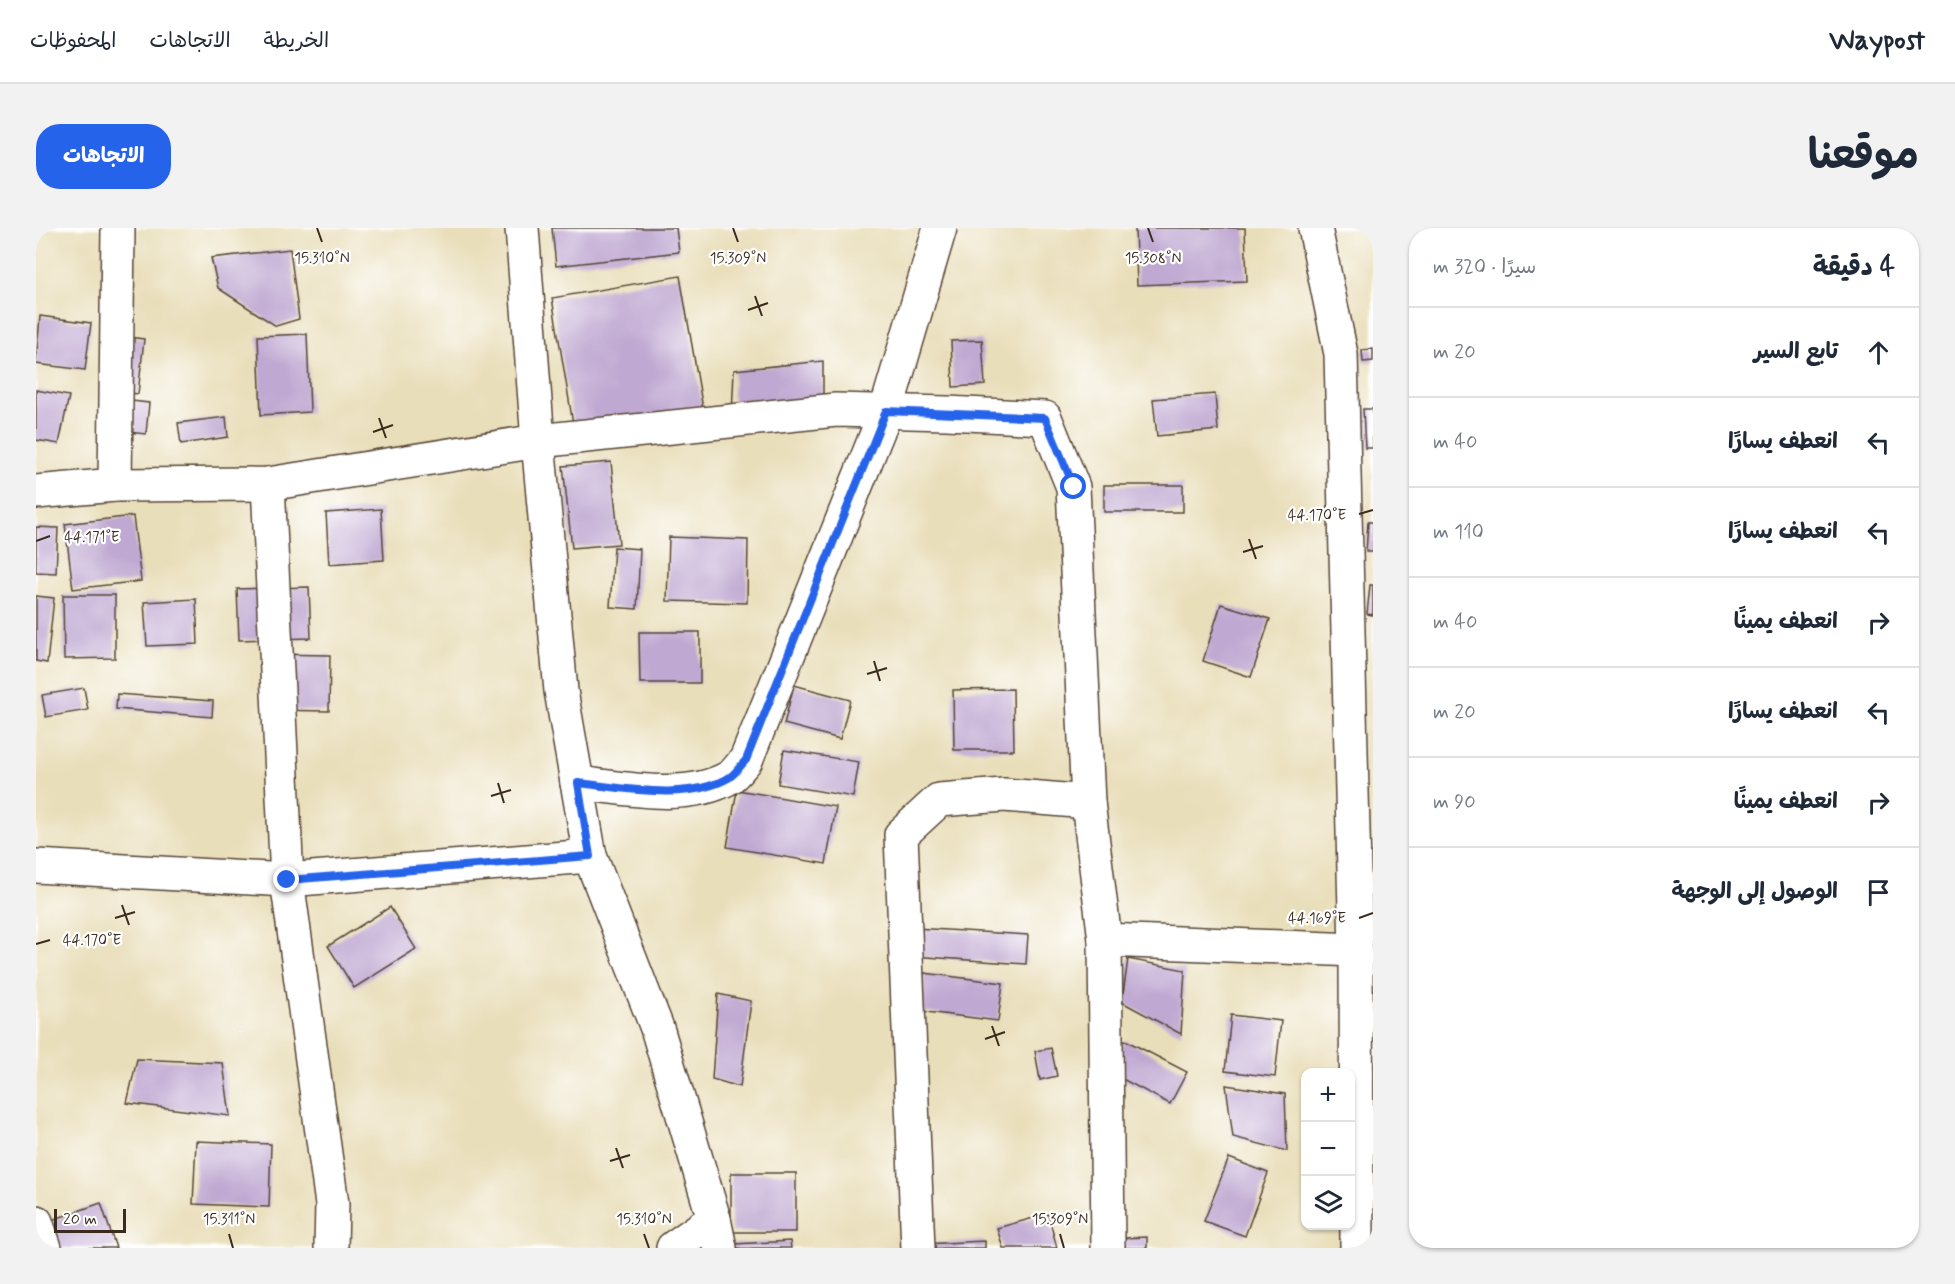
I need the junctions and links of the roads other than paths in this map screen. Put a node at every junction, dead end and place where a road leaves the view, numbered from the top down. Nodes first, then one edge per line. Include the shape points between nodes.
1 (118, 228) edge
2 (522, 228) edge
3 (940, 228) edge
4 (1315, 228) edge
5 (886, 411) junction
6 (538, 441) junction
7 (268, 484) junction
8 (116, 485) junction
9 (36, 492) edge
10 (578, 783) junction
11 (1088, 802) junction
12 (590, 856) junction
13 (36, 866) edge
14 (287, 880) junction
15 (1106, 940) junction
16 (1356, 950) junction
17 (36, 1222) edge
18 (717, 1234) edge
19 (45, 1248) edge
20 (331, 1248) edge
21 (673, 1248) edge
22 (918, 1248) edge
23 (1108, 1248) edge
24 (1357, 1248) edge

1 - 8 street
2 - 6 street
3 - 5 street
4 - 16 street via 1341,354
5 - 6 street via 836,410
5 - 10 street via 746,760 731,776 668,792
5 - 11 street via 1045,418 1074,487
6 - 7 street
6 - 10 street via 561,691
7 - 8 street
7 - 14 street
8 - 9 street
10 - 12 street
11 - 15 street
11 - 22 street via 1004,795 939,800 901,835
12 - 14 street
12 - 18 street via 657,1028
13 - 14 street
14 - 20 street via 332,1204
15 - 16 street
15 - 23 street
16 - 24 street
17 - 19 street
18 - 21 street

